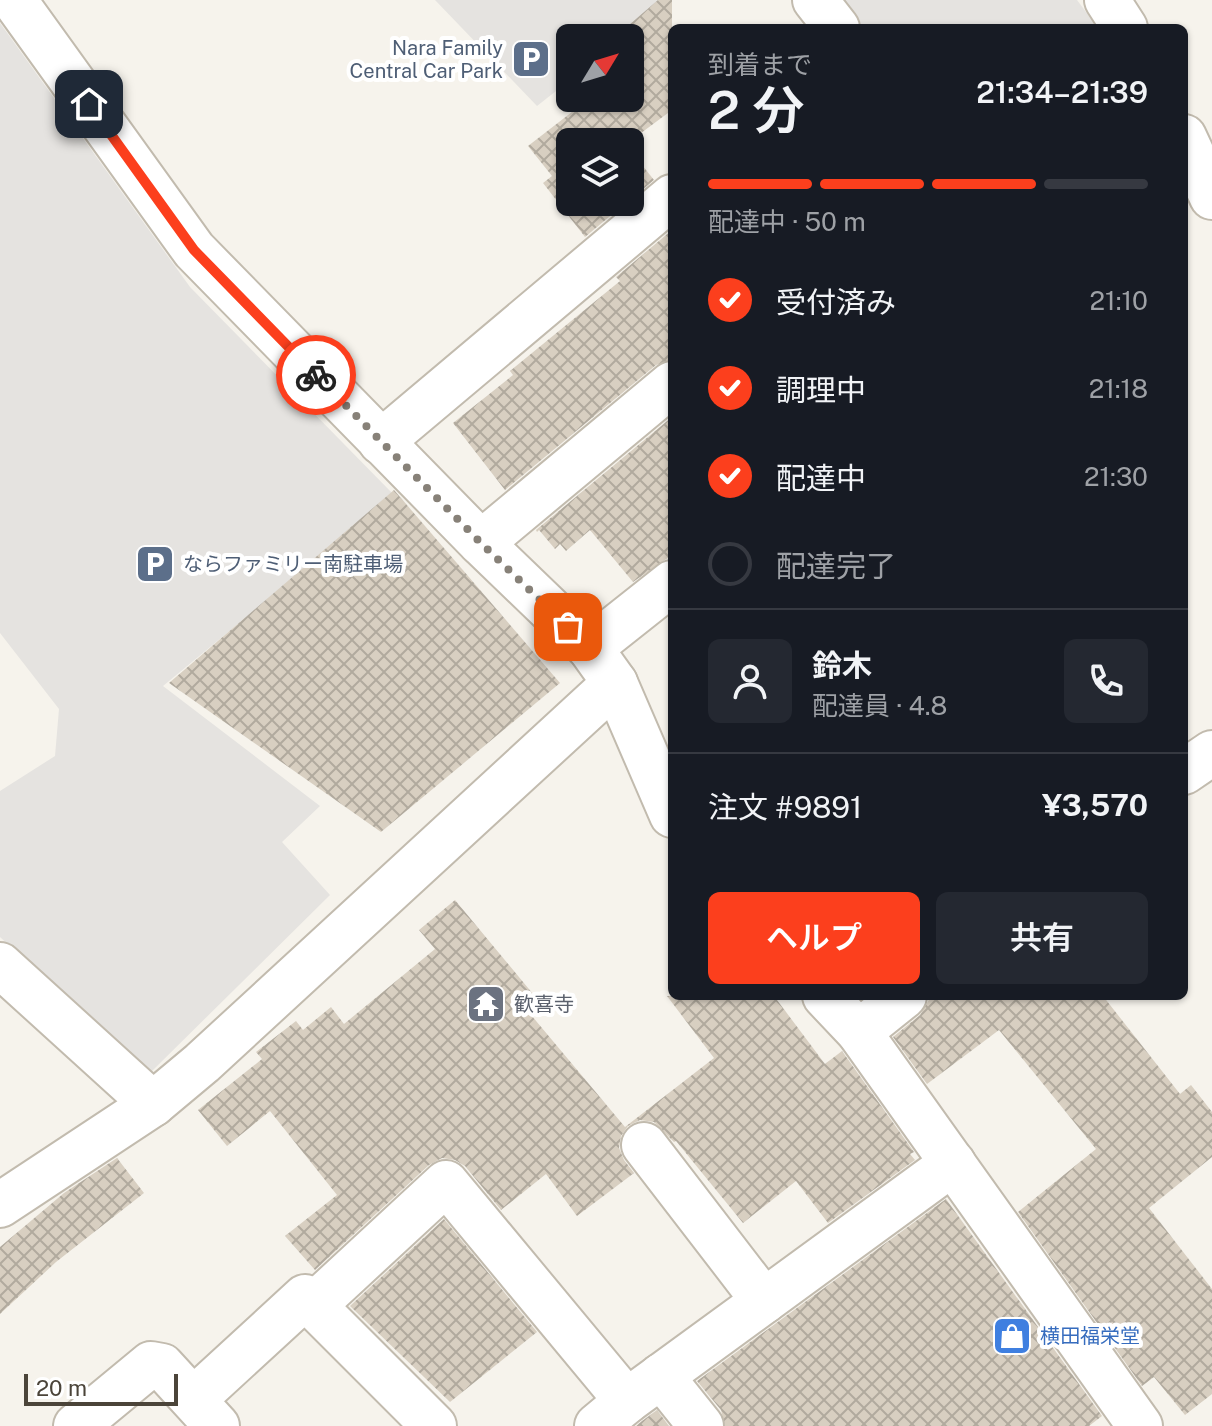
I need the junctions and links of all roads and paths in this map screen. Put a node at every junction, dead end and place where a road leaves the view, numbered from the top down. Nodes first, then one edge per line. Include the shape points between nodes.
1 (14, 0) edge
2 (815, 0) edge
3 (1107, 0) edge
4 (834, 24) edge
5 (1122, 24) edge
6 (1188, 146) edge
7 (668, 200) edge
8 (1212, 200) edge
9 (1188, 204) edge
10 (668, 387) edge
11 (381, 442) junction
12 (481, 543) junction
13 (668, 586) edge
14 (590, 648) junction
15 (615, 683) junction
16 (668, 806) edge
17 (0, 965) edge
18 (829, 1000) edge
19 (899, 1000) edge
20 (859, 1032) junction
21 (153, 1104) junction
22 (644, 1145) dead end
23 (953, 1163) junction
24 (0, 1205) edge
25 (764, 1301) junction
26 (313, 1306) junction
27 (628, 1401) edge
28 (205, 1413) edge
29 (76, 1426) edge
30 (434, 1426) edge
31 (701, 1426) edge
32 (1140, 1426) edge

1 - 11 street via 194,250
2 - 4 street
3 - 5 street
6 - 8 street
7 - 11 street
8 - 9 street
10 - 12 street
11 - 12 street
12 - 14 street
13 - 14 street
14 - 15 street
15 - 16 street
15 - 21 street
17 - 21 street
18 - 20 street
19 - 20 street
20 - 23 street
21 - 24 street
22 - 25 street
23 - 25 street
23 - 32 street
25 - 27 street
26 - 27 street via 446,1183
26 - 28 street via 305,1297
26 - 30 street
27 - 31 street
28 - 29 street via 162,1366 151,1364

